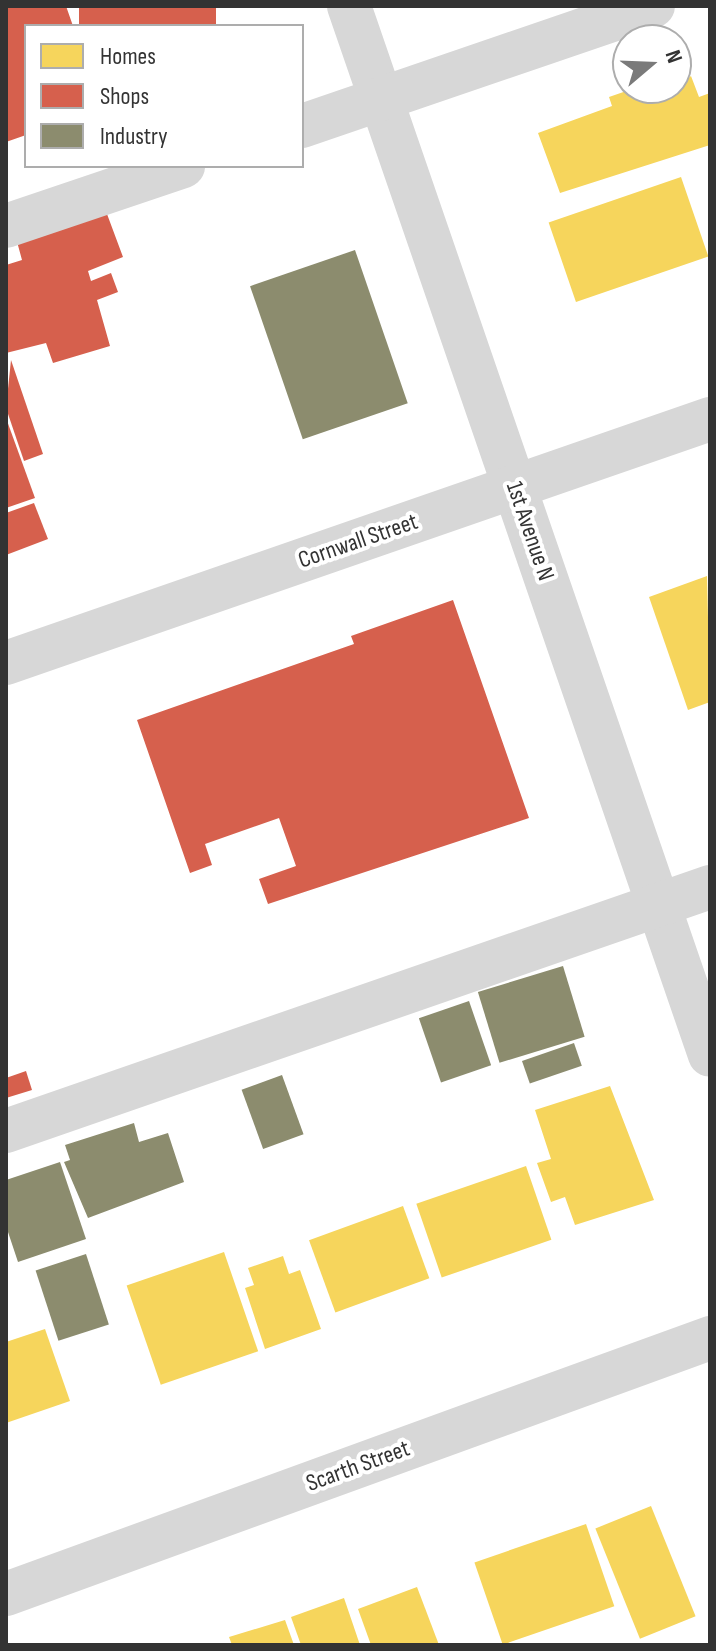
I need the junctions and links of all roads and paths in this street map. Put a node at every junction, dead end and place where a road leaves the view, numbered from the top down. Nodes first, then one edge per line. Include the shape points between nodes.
1 (349, 6) edge
2 (653, 6) edge
3 (381, 99) junction
4 (304, 125) edge
5 (177, 168) edge
6 (6, 226) edge
7 (710, 419) edge
8 (515, 487) junction
9 (6, 663) edge
10 (710, 887) edge
11 (659, 905) junction
12 (710, 1055) edge
13 (6, 1131) edge
14 (710, 1338) edge
15 (6, 1594) edge

1 - 3 street, 1st Avenue N
2 - 3 street
3 - 4 street
3 - 8 street, 1st Avenue N
5 - 6 street
7 - 8 street, Cornwall Street
8 - 9 street, Cornwall Street
8 - 11 street, 1st Avenue N
10 - 11 street
11 - 12 street, 1st Avenue N
11 - 13 street
14 - 15 street, Scarth Street

